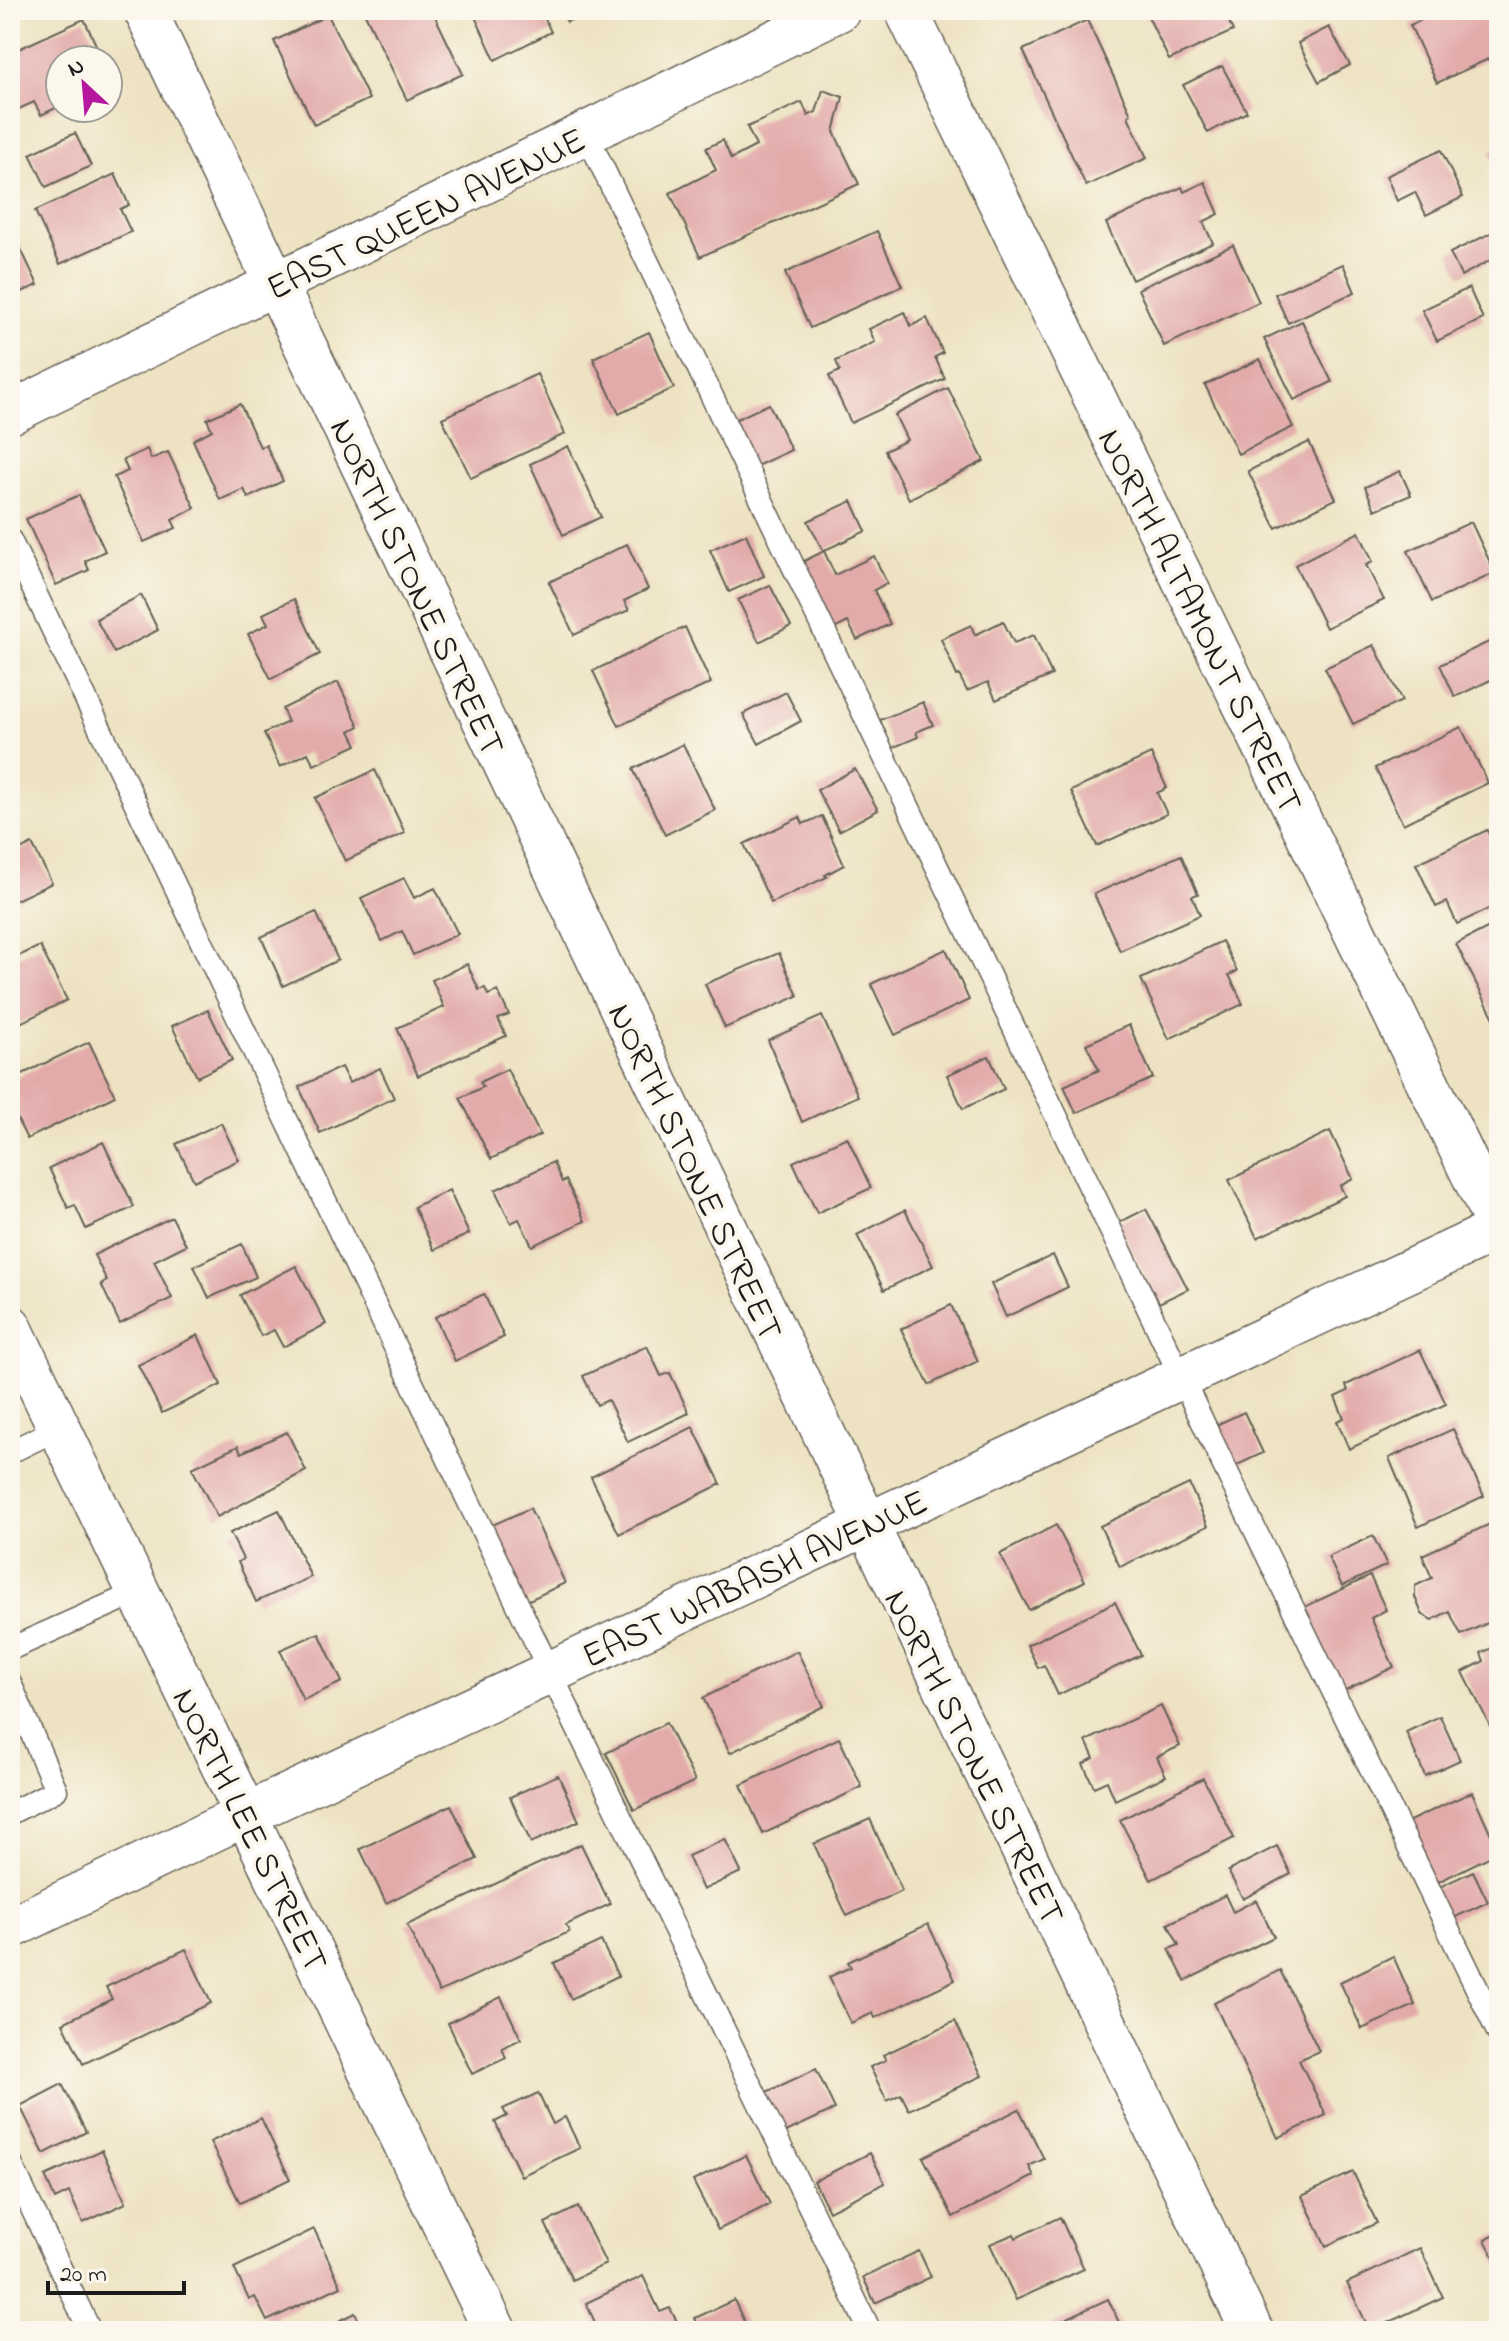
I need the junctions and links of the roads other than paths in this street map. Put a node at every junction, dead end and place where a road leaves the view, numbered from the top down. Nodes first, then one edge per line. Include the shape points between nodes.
1 (145, 10) edge
2 (839, 10) edge
3 (906, 10) edge
4 (586, 133) junction
5 (276, 285) junction
6 (10, 413) edge
7 (10, 540) edge
8 (1499, 1229) edge
9 (10, 1326) edge
10 (1181, 1377) junction
11 (59, 1428) junction
12 (10, 1452) edge
13 (865, 1524) junction
14 (138, 1592) junction
15 (10, 1649) edge
16 (550, 1672) junction
17 (10, 1683) edge
18 (10, 1813) edge
19 (245, 1815) junction
20 (10, 1928) edge
21 (1499, 2034) edge
22 (10, 2162) edge
23 (90, 2331) edge
24 (495, 2331) edge
25 (870, 2331) edge
26 (1252, 2331) edge

1 - 5 street, NORTH STONE STREET
2 - 4 street, EAST QUEEN AVENUE
3 - 8 street, NORTH ALTAMONT STREET
4 - 5 street, EAST QUEEN AVENUE
4 - 10 lane
5 - 6 street, EAST QUEEN AVENUE
5 - 13 street, NORTH STONE STREET
7 - 16 lane
8 - 10 street, EAST WABASH AVENUE
9 - 11 street, NORTH LEE STREET
10 - 13 street, EAST WABASH AVENUE
10 - 21 lane
11 - 12 lane
11 - 14 street, NORTH LEE STREET
13 - 16 street, EAST WABASH AVENUE
13 - 26 street, NORTH STONE STREET
14 - 15 lane
14 - 19 street, NORTH LEE STREET
16 - 19 street, EAST WABASH AVENUE
16 - 25 lane
17 - 18 lane via 56,1790
19 - 20 street, EAST WABASH AVENUE
19 - 24 street, NORTH LEE STREET
22 - 23 lane

